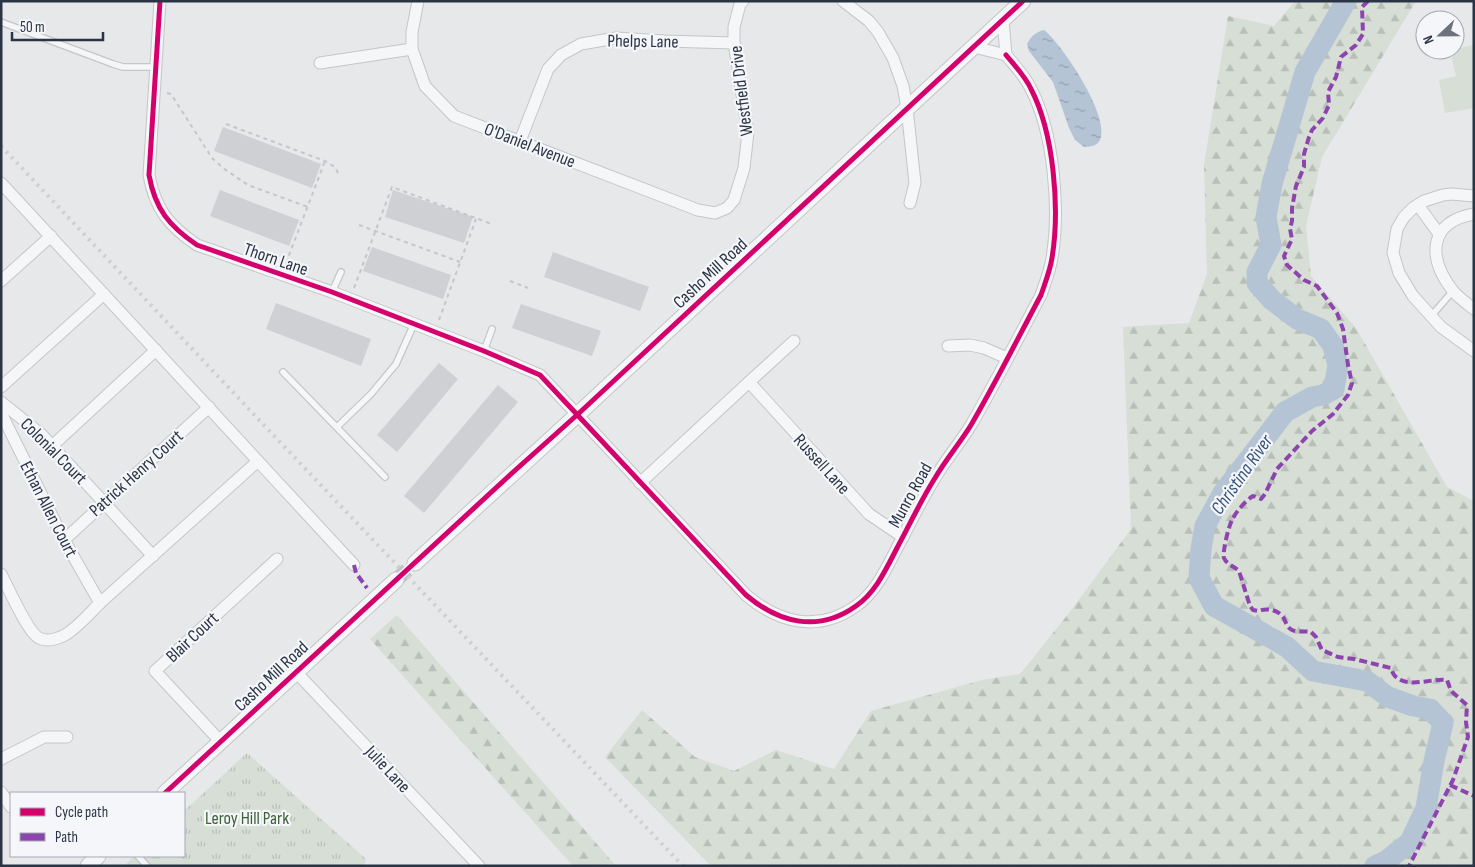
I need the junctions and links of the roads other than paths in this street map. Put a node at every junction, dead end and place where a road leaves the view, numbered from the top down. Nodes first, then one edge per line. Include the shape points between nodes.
1 (418, 1) edge
2 (743, 1) edge
3 (842, 1) edge
4 (1023, 1) edge
5 (158, 2) edge
6 (1003, 20) junction
7 (1, 22) edge
8 (734, 42) junction
9 (974, 47) junction
10 (412, 48) junction
11 (1006, 55) junction
12 (320, 63) dead end
13 (156, 67) junction
14 (908, 108) junction
15 (520, 141) junction
16 (1, 182) edge
17 (1474, 196) edge
18 (910, 204) dead end
19 (1418, 205) junction
20 (727, 208) joint
21 (1474, 214) edge
22 (1438, 234) junction
23 (51, 236) junction
24 (340, 272) dead end
25 (1, 281) edge
26 (1453, 291) junction
27 (332, 292) junction
28 (104, 294) junction
29 (1474, 309) edge
30 (1432, 315) junction
31 (414, 324) junction
32 (492, 329) dead end
33 (794, 341) dead end
34 (948, 346) dead end
35 (156, 350) junction
36 (484, 351) junction
37 (1474, 351) edge
38 (1007, 358) junction
39 (283, 372) dead end
40 (749, 382) junction
41 (1, 388) edge
42 (1, 402) edge
43 (209, 407) junction
44 (1, 413) edge
45 (577, 415) junction
46 (337, 428) junction
47 (52, 446) junction
48 (258, 461) junction
49 (385, 478) dead end
50 (640, 483) junction
51 (104, 502) junction
52 (903, 537) junction
53 (64, 540) junction
54 (153, 556) junction
55 (277, 558) dead end
56 (414, 563) tunnel mouth
57 (354, 566) dead end
58 (1, 574) edge
59 (396, 580) tunnel mouth
60 (100, 603) junction
61 (296, 672) junction
62 (67, 737) dead end
63 (221, 742) junction
64 (1, 759) edge
65 (1, 792) edge
66 (166, 792) edge
67 (10, 806) edge
68 (97, 857) edge
69 (88, 866) edge
70 (479, 866) edge

1 - 10 street, O'Daniel Avenue
2 - 8 street, Westfield Drive via 734,27
3 - 14 street via 869,21 886,43
4 - 6 street, Casho Mill Road
5 - 13 street, Thorn Lane
6 - 9 street, Casho Mill Road
6 - 11 street
7 - 13 lane via 113,64
8 - 15 street, Phelps Lane via 616,38 581,44 561,55 548,69
8 - 20 street, Westfield Drive via 748,132 744,168 734,200
9 - 11 street
9 - 14 street, Casho Mill Road
10 - 12 street
10 - 15 street, O'Daniel Avenue via 425,86 454,116
11 - 38 street, Munro Road via 1022,73 1039,107 1049,145 1055,212 1055,237 1047,279
13 - 27 street, Thorn Lane via 149,175 158,205 169,223 197,245
14 - 18 street via 915,183
14 - 45 street, Casho Mill Road
15 - 20 street, O'Daniel Avenue via 698,210 715,213
16 - 23 street
17 - 19 street via 1443,195
19 - 22 street
19 - 30 street via 1404,217 1397,229 1393,253 1410,290
21 - 22 street via 1463,216
22 - 26 street via 1436,250 1439,264
23 - 25 street
23 - 28 street
24 - 27 lane
26 - 29 street
26 - 30 lane
27 - 31 street, Thorn Lane
28 - 35 street
28 - 41 street
30 - 37 street via 1441,327
31 - 36 street, Thorn Lane
31 - 46 lane via 396,364
32 - 36 lane
33 - 40 street
34 - 38 street via 970,345
35 - 43 street
35 - 47 street
36 - 45 street, Thorn Lane via 540,375
38 - 52 street, Munro Road via 971,425 934,479
39 - 46 lane
40 - 50 street
40 - 52 street, Russell Lane via 869,514
42 - 47 street, Colonial Court
43 - 48 street
43 - 51 street, Patrick Henry Court
44 - 53 street, Ethan Allen Court
45 - 50 street, Munro Road
45 - 56 street, Casho Mill Road
46 - 49 lane
47 - 51 street, Colonial Court
48 - 54 street
48 - 57 street
50 - 52 street, Munro Road via 759,607 800,622 823,620 856,606 881,579
51 - 53 street, Patrick Henry Court
51 - 54 street, Colonial Court
53 - 60 street, Ethan Allen Court
54 - 60 street
55 - 63 street, Blair Court via 155,671
58 - 60 street via 28,626 39,639 65,635
59 - 61 street, Casho Mill Road
61 - 63 street, Casho Mill Road
61 - 70 street, Julie Lane
62 - 64 street via 44,737
63 - 66 street, Casho Mill Road
65 - 67 street
68 - 69 street

